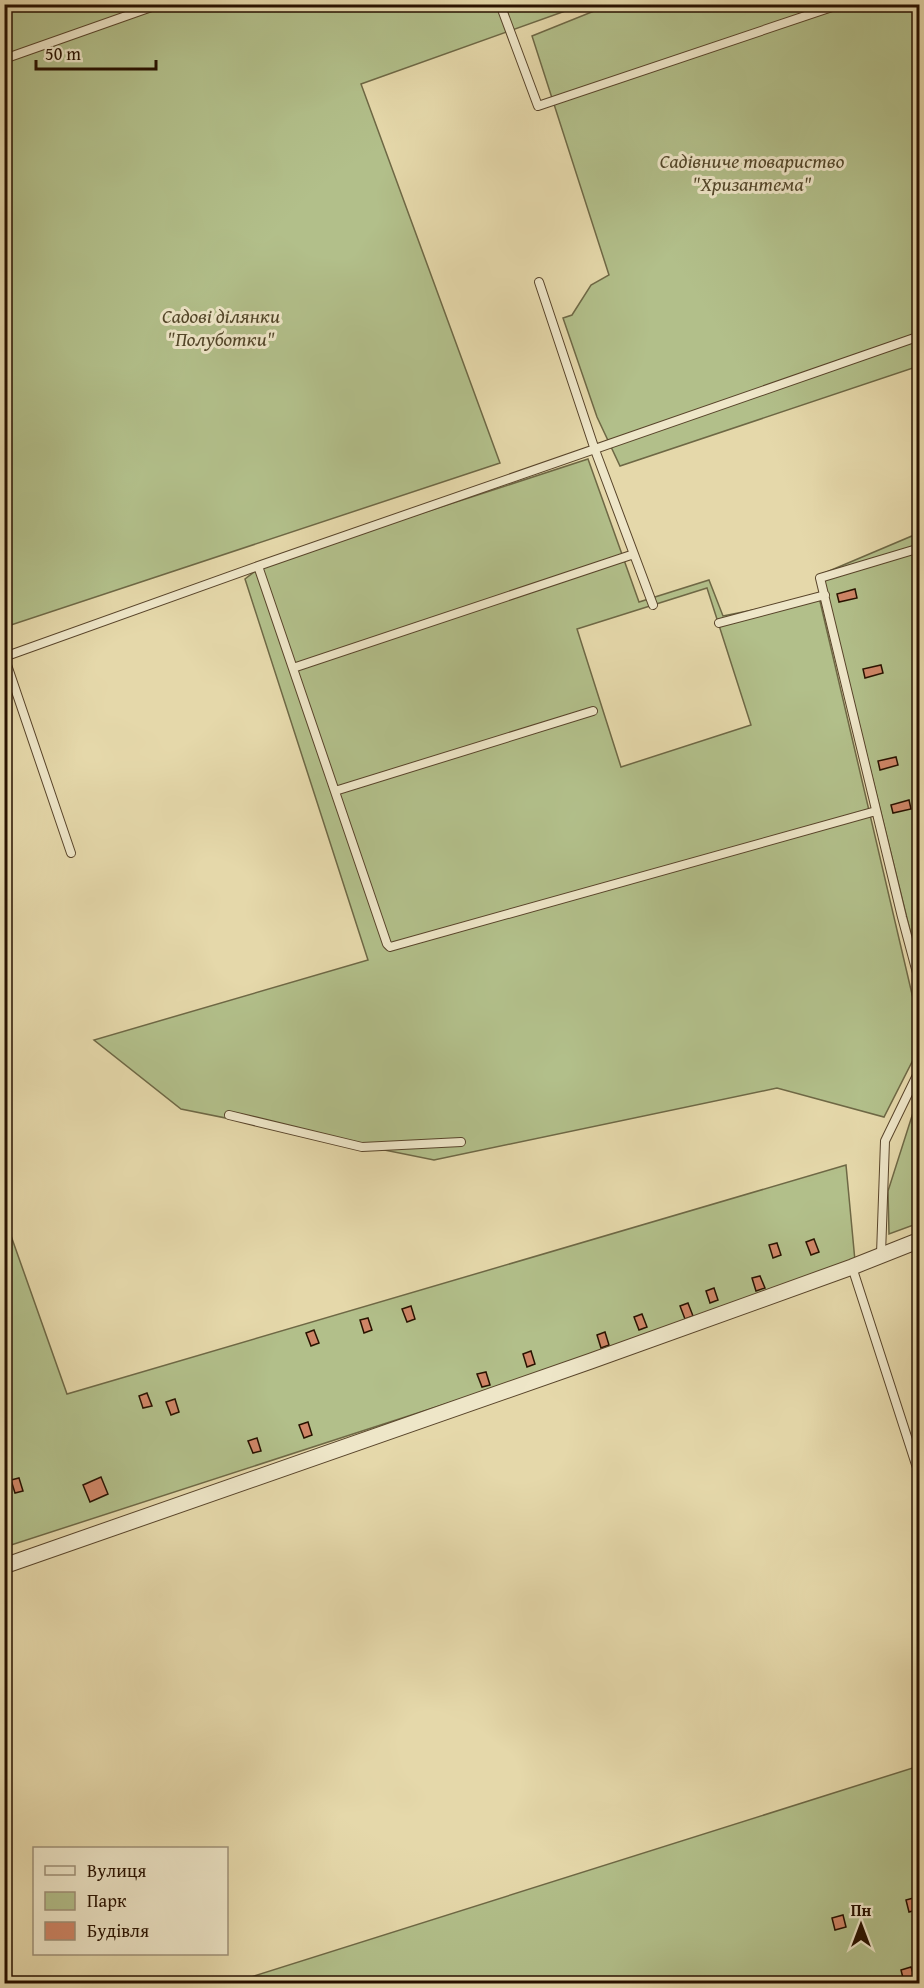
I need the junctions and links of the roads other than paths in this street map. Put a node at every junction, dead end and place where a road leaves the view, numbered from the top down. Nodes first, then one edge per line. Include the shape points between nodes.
1 (160, 4) edge
2 (500, 4) edge
3 (841, 4) edge
4 (4, 59) edge
5 (539, 282) dead end
6 (920, 336) edge
7 (596, 450) junction
8 (920, 548) edge
9 (634, 554) junction
10 (258, 566) junction
11 (825, 595) junction
12 (653, 605) dead end
13 (718, 623) dead end
14 (5, 656) edge
15 (293, 668) junction
16 (593, 711) dead end
17 (335, 790) junction
18 (876, 812) junction
19 (71, 853) dead end
20 (920, 984) edge
21 (920, 1069) edge
22 (229, 1115) dead end
23 (461, 1142) dead end
24 (920, 1240) edge
25 (881, 1254) junction
26 (852, 1267) junction
27 (920, 1477) edge
28 (4, 1566) edge

1 - 4 lane
2 - 3 lane via 538,106
5 - 7 lane
6 - 7 lane
7 - 9 lane
7 - 10 lane
8 - 11 lane via 820,578
9 - 12 lane
9 - 15 lane
10 - 14 lane
10 - 15 lane
11 - 13 lane
11 - 18 lane
14 - 19 lane
15 - 17 lane
16 - 17 lane
17 - 18 lane via 390,947
18 - 20 lane
21 - 25 lane via 885,1141
22 - 23 lane via 362,1147
24 - 25 street
25 - 26 street
26 - 27 lane
26 - 28 street

